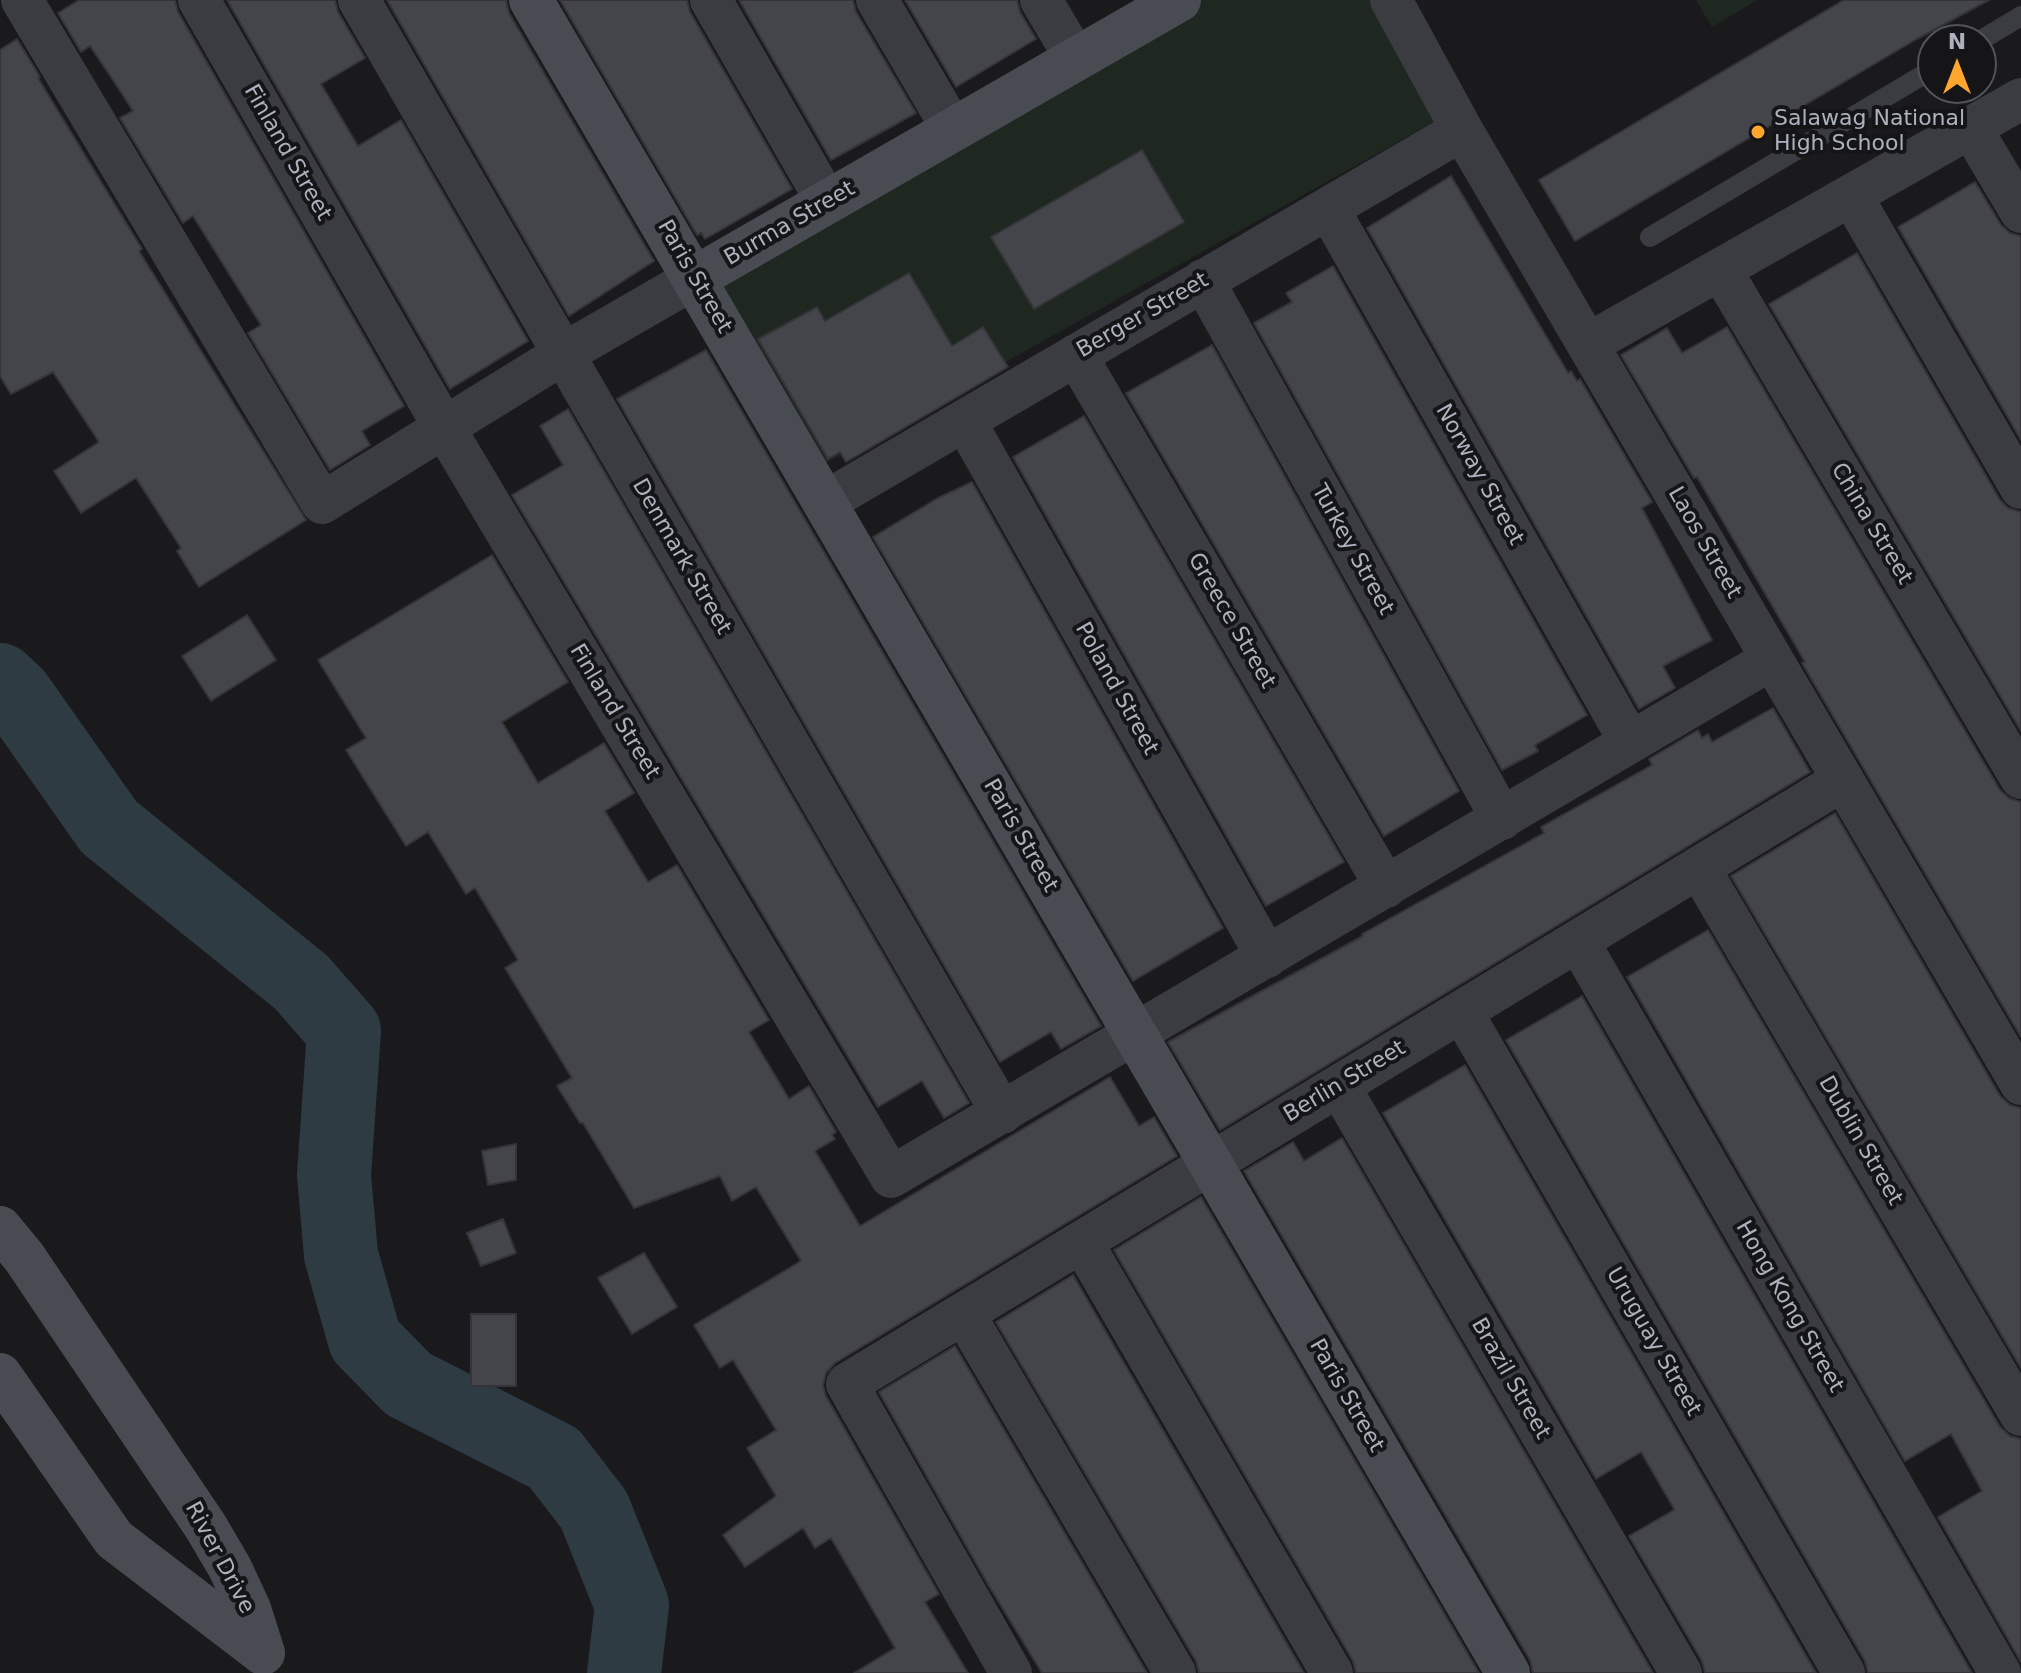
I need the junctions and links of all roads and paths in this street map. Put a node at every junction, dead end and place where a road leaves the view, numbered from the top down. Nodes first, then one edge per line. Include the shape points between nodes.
1 (22, 0) edge
2 (199, 0) edge
3 (359, 0) edge
4 (531, 0) edge
5 (711, 0) edge
6 (877, 0) edge
7 (1041, 0) edge
8 (1179, 0) edge
9 (1391, 0) edge
10 (2021, 16) edge
11 (1997, 30) edge
12 (1076, 59) junction
13 (1917, 78) edge
14 (2021, 99) edge
15 (1971, 128) junction
16 (953, 130) junction
17 (1462, 130) junction
18 (1851, 195) junction
19 (827, 202) junction
20 (1328, 208) junction
21 (2021, 212) edge
22 (1650, 237) dead end
23 (1721, 270) junction
24 (695, 278) junction
25 (1203, 280) junction
26 (1588, 344) junction
27 (563, 354) junction
28 (1076, 355) junction
29 (965, 421) junction
30 (445, 429) junction
31 (2021, 488) edge
32 (825, 502) junction
33 (1772, 659) junction
34 (1630, 742) junction
35 (2021, 778) edge
36 (1843, 780) junction
37 (1502, 819) junction
38 (1699, 868) junction
39 (1386, 887) junction
40 (1578, 941) junction
41 (1267, 957) junction
42 (1462, 1012) junction
43 (1135, 1034) junction
44 (2021, 1084) edge
45 (1339, 1086) junction
46 (1002, 1113) junction
47 (1211, 1163) junction
48 (0, 1228) edge
49 (1082, 1242) junction
50 (964, 1314) junction
51 (0, 1375) edge
52 (2021, 1415) edge
53 (1011, 1673) edge
54 (1175, 1673) edge
55 (1332, 1673) edge
56 (1508, 1673) edge
57 (1681, 1673) edge
58 (1844, 1673) edge
59 (2000, 1673) edge

1 - 30 street, Burma Street via 322,503
2 - 30 street, Finland Street
3 - 27 street, Denmark Street
4 - 24 street, Paris Street
5 - 19 street
6 - 16 street
7 - 12 street
8 - 12 street, Burma Street
9 - 17 street, Laos Street
10 - 11 lane
12 - 16 street, Burma Street
13 - 22 lane
14 - 15 street
15 - 18 street
15 - 21 street
16 - 19 street, Burma Street
17 - 20 street, Berger Street
17 - 26 street, Laos Street
18 - 23 street
18 - 31 street
19 - 24 street, Burma Street
20 - 25 street, Berger Street
20 - 34 street, Norway Street
23 - 26 street
23 - 35 street, China Street
24 - 27 street, Burma Street
24 - 32 street, Paris Street
25 - 28 street, Berger Street
25 - 37 street, Turkey Street
26 - 33 street, Laos Street
27 - 30 street, Burma Street
27 - 46 street, Denmark Street
28 - 29 street, Berger Street
28 - 39 street, Greece Street
29 - 32 street, Berger Street
29 - 41 street, Poland Street
30 - 46 street, Finland Street via 891,1177
32 - 43 street, Paris Street
33 - 34 street, Finland Street
33 - 36 street, Laos Street
34 - 37 street, Finland Street
36 - 38 street, Berlin Street
36 - 44 street, Laos Street
37 - 39 street, Finland Street
38 - 40 street, Berlin Street
38 - 52 street, Dublin Street
39 - 41 street, Finland Street
40 - 42 street, Berlin Street
40 - 59 street, Hong Kong Street
41 - 43 street, Finland Street
42 - 45 street, Berlin Street
42 - 58 street, Uruguay Street
43 - 46 street, Finland Street
43 - 47 street, Paris Street
45 - 47 street, Berlin Street
45 - 57 street, Brazil Street
47 - 49 street, Berlin Street
47 - 56 street, Paris Street
48 - 51 street, River Drive via 206,1527 249,1609 263,1653 114,1539
49 - 50 street, Berlin Street
49 - 55 street
50 - 53 street, Berlin Street via 847,1384
50 - 54 street

